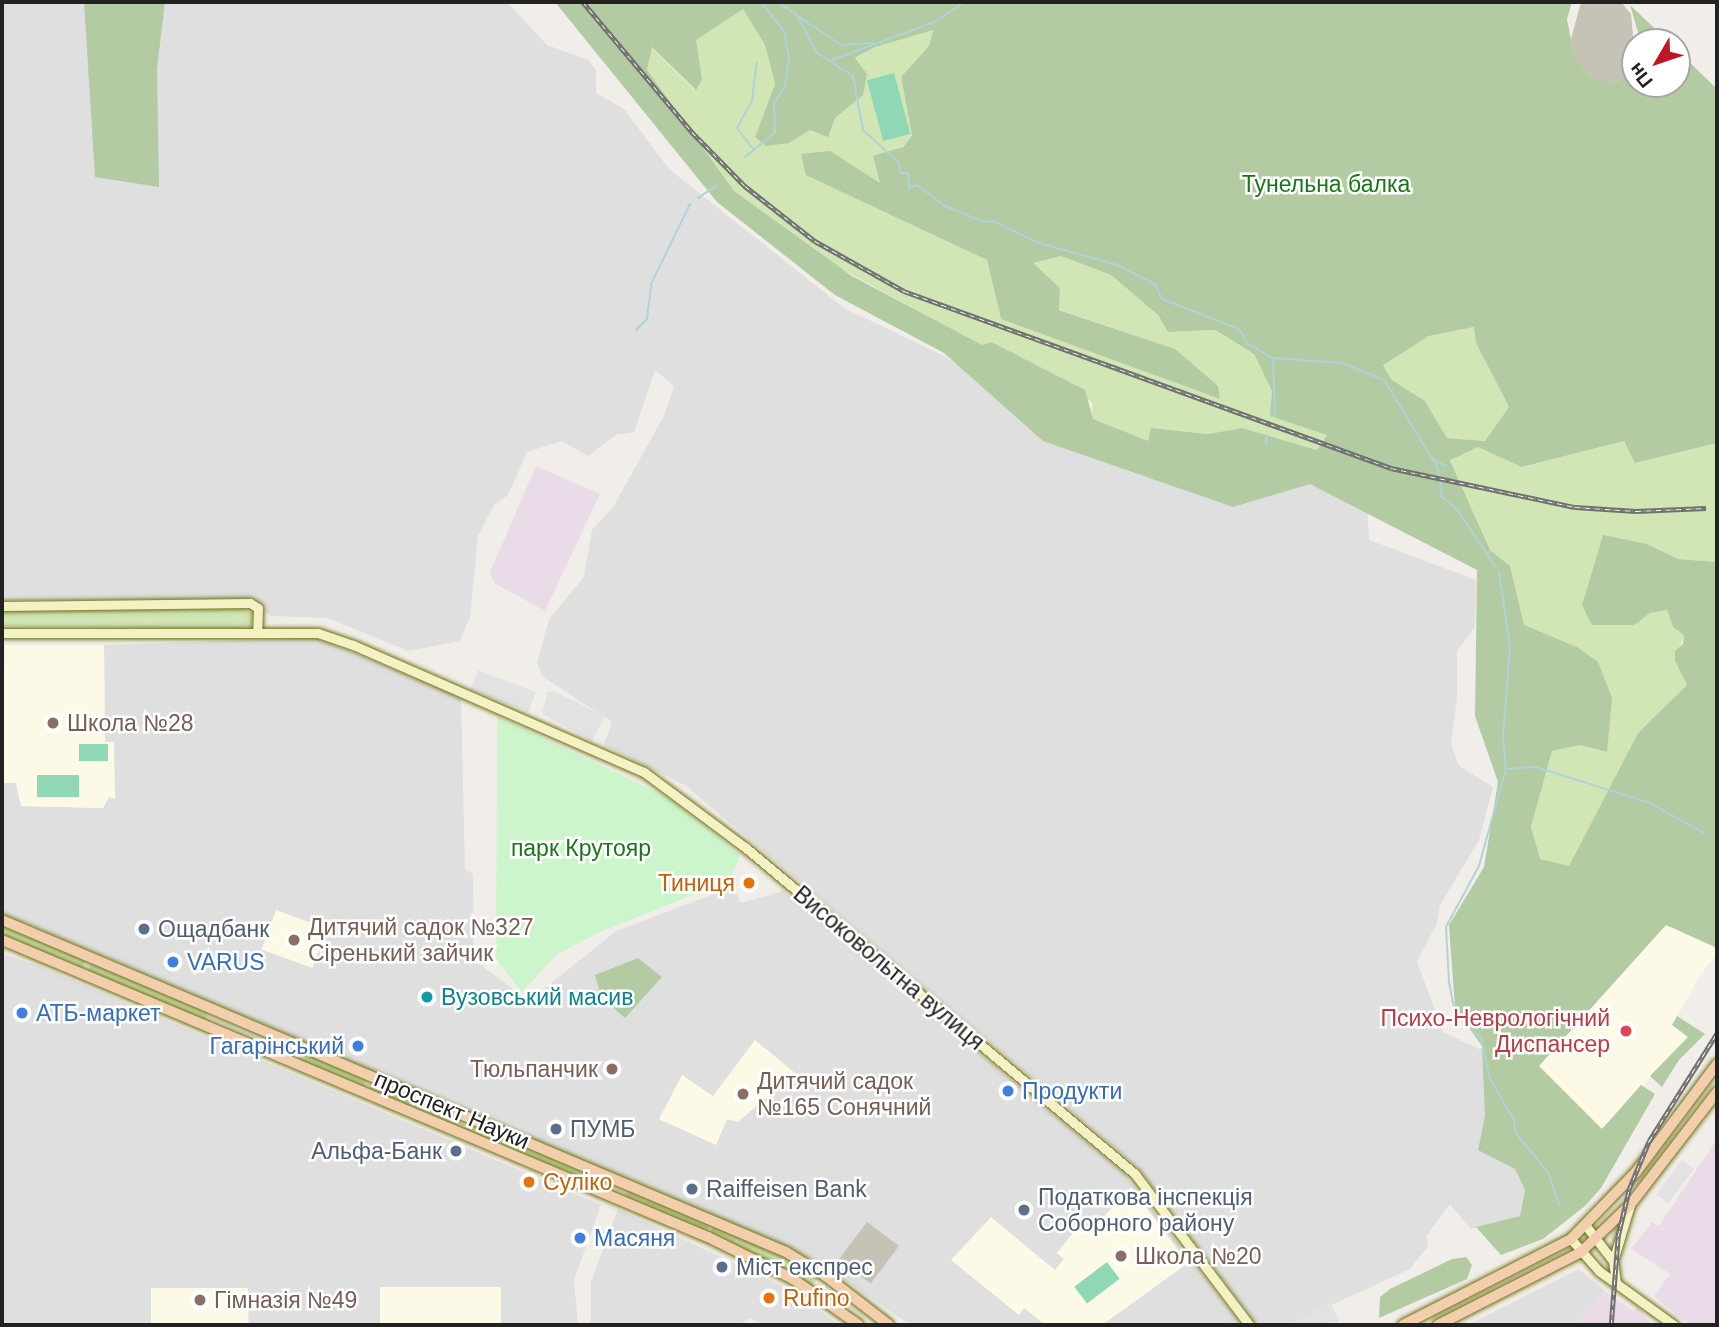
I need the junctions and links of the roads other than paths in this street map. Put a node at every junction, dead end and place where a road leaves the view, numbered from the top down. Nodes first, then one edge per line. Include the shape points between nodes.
1 (2, 606) edge
2 (2, 633) edge
3 (257, 633) junction
4 (2, 920) edge
5 (2, 940) edge
6 (1717, 1063) edge
7 (1717, 1092) edge
8 (1630, 1205) junction
9 (1586, 1226) junction
10 (1596, 1238) junction
11 (1571, 1239) junction
12 (1581, 1252) junction
13 (1613, 1261) junction
14 (1616, 1284) junction
15 (859, 1325) edge
16 (889, 1325) edge
17 (1249, 1325) edge
18 (1403, 1325) edge
19 (1438, 1325) edge
20 (1674, 1325) edge

1 - 3 main road via 242,603 258,608
2 - 3 main road, Високовольтна вулиця
3 - 17 main road, Високовольтна вулиця via 318,633 337,638 644,772 697,808 1135,1174
4 - 16 main road, проспект Науки via 786,1252
5 - 15 main road, проспект Науки via 708,1237 793,1279
6 - 9 main road via 1636,1172
7 - 8 main road
8 - 10 main road
8 - 13 main road
9 - 10 main road
9 - 11 main road
10 - 12 main road
10 - 13 main road
11 - 12 main road
11 - 18 main road
12 - 14 main road
12 - 19 main road
13 - 14 main road
14 - 20 main road

